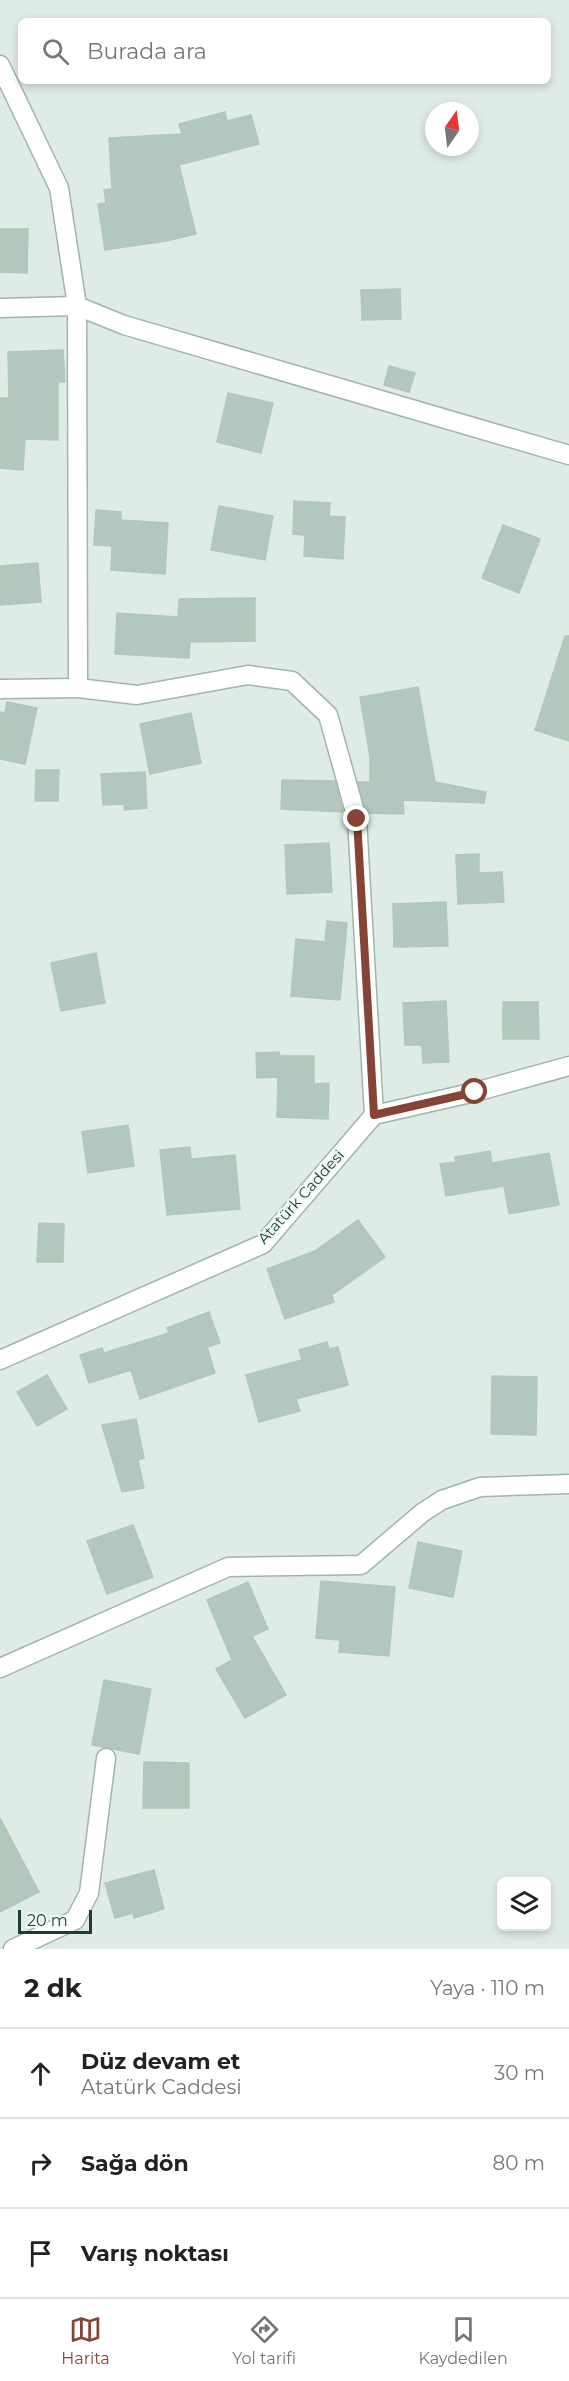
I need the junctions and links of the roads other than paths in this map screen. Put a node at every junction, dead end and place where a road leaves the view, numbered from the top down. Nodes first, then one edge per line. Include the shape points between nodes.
1 (0, 65) edge
2 (77, 306) junction
3 (0, 308) edge
4 (569, 455) edge
5 (78, 688) junction
6 (0, 689) edge
7 (569, 1066) edge
8 (374, 1115) junction
9 (0, 1360) edge
10 (569, 1484) edge
11 (0, 1668) edge
12 (106, 1758) dead end
13 (13, 1949) edge

1 - 2 street via 59,188
2 - 3 street
2 - 4 street via 124,325
2 - 5 street
5 - 6 street
5 - 8 street via 137,695 248,675 292,681 328,715 357,819
7 - 8 street
8 - 9 street, Atatürk Caddesi via 263,1244
10 - 11 street via 480,1487 442,1500 361,1565 228,1567
12 - 13 street via 89,1893 75,1920

